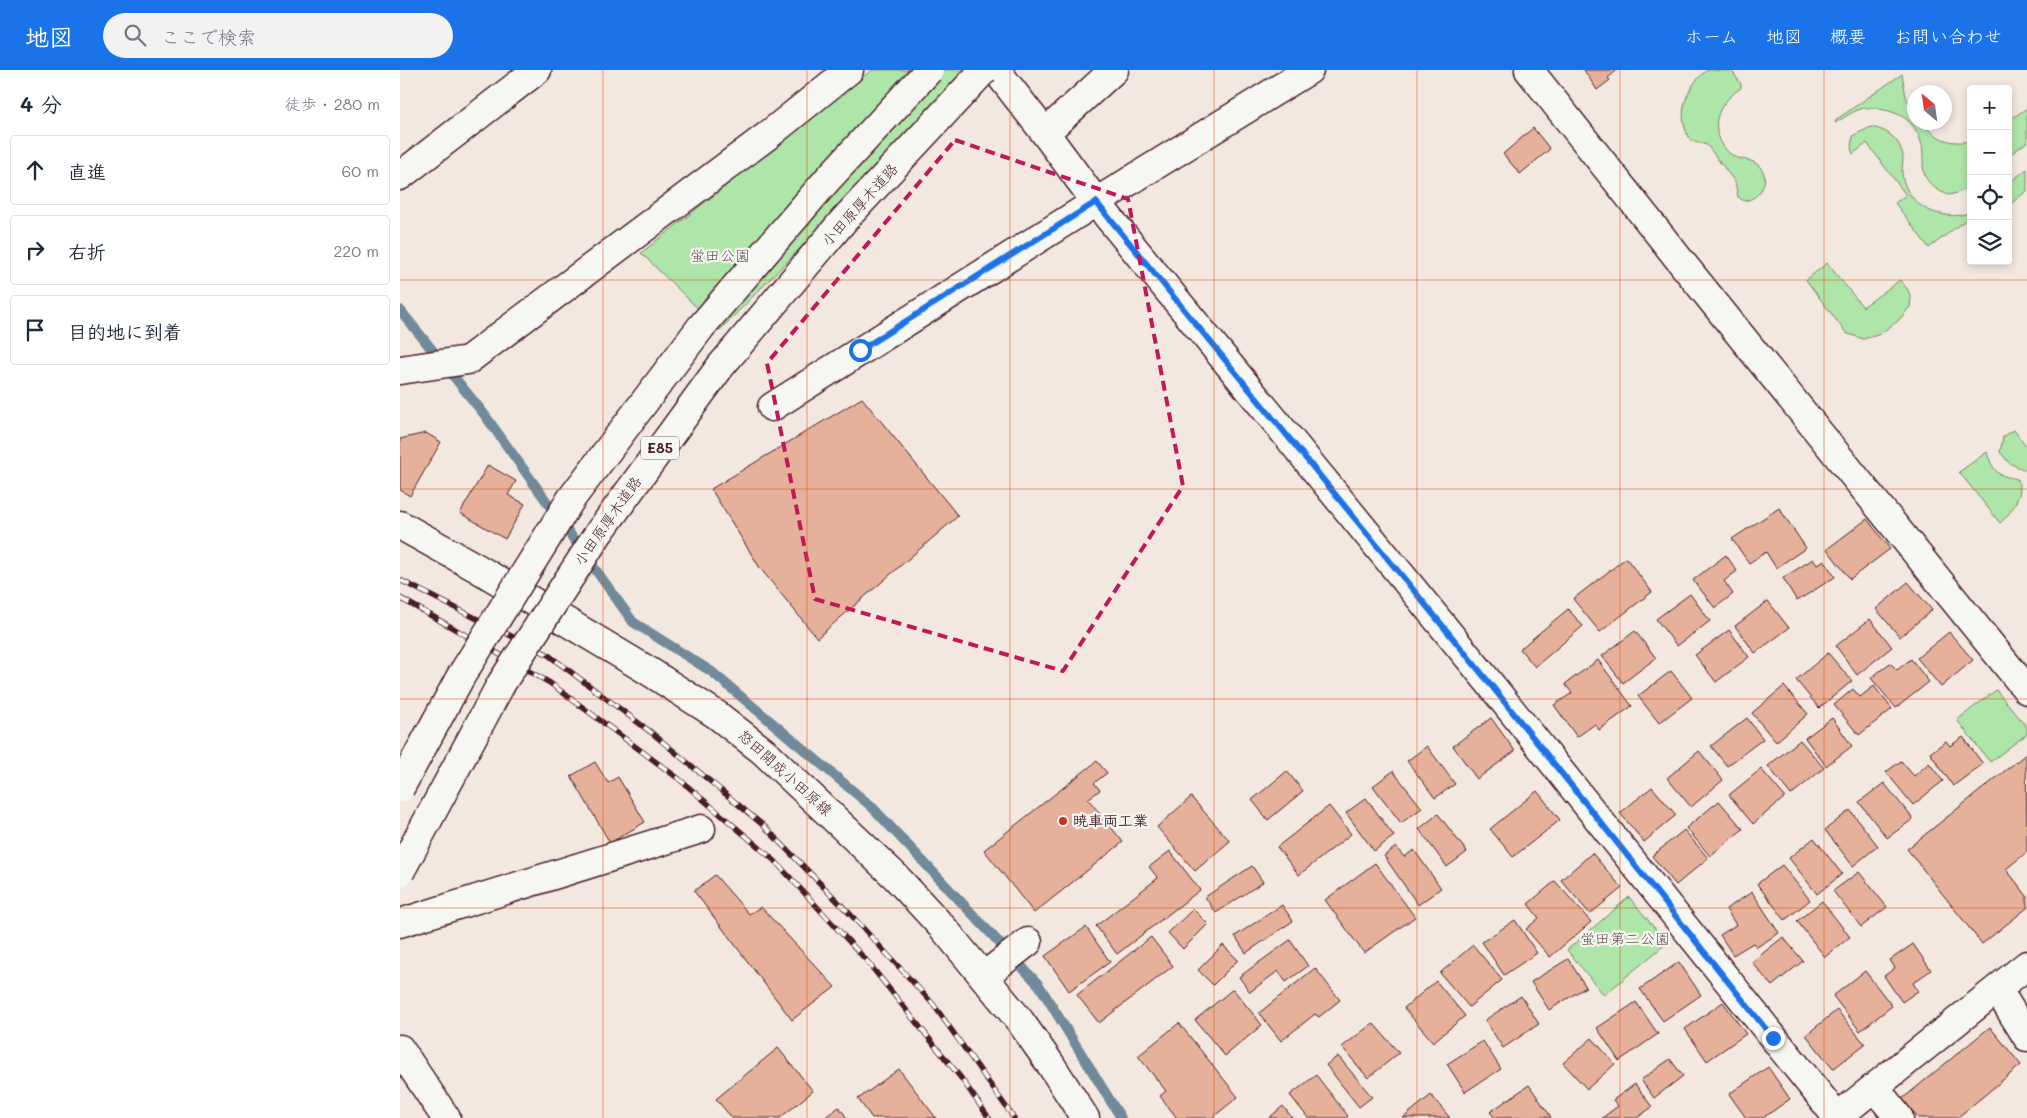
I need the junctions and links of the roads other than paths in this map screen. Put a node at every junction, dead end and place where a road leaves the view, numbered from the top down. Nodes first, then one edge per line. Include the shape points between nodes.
1 (536, 70) edge
2 (849, 70) edge
3 (930, 70) edge
4 (984, 70) edge
5 (996, 70) edge
6 (1114, 70) edge
7 (1309, 70) edge
8 (1529, 70) edge
9 (1045, 133) junction
10 (402, 170) edge
11 (1096, 202) junction
12 (408, 368) edge
13 (772, 408) dead end
14 (400, 525) edge
15 (2027, 690) edge
16 (400, 788) edge
17 (701, 829) dead end
18 (400, 872) edge
19 (400, 923) edge
20 (1028, 942) dead end
21 (2027, 966) edge
22 (991, 971) junction
23 (1998, 990) junction
24 (2027, 1037) edge
25 (400, 1049) edge
26 (1875, 1088) junction
27 (1836, 1117) edge
28 (446, 1118) edge
29 (1085, 1118) edge
30 (1899, 1118) edge

1 - 10 main road
2 - 12 main road via 767,136 468,360
3 - 16 main road, E85, bridge via 827,180 701,327 571,499 461,676
4 - 18 main road, 小田原厚木道路 / E85, bridge via 844,220 720,366 598,534 501,684
5 - 9 main road
6 - 9 main road
7 - 11 main road
8 - 15 main road
9 - 11 main road
11 - 13 main road
11 - 27 main road via 1494,687
14 - 22 main road, 怒田開成小田原線 via 647,670 724,721 792,776 896,877 945,930
17 - 19 main road
20 - 22 main road
21 - 23 main road
22 - 29 main road, 怒田開成小田原線
23 - 24 main road
23 - 26 main road
25 - 28 main road
26 - 27 main road
26 - 30 main road

